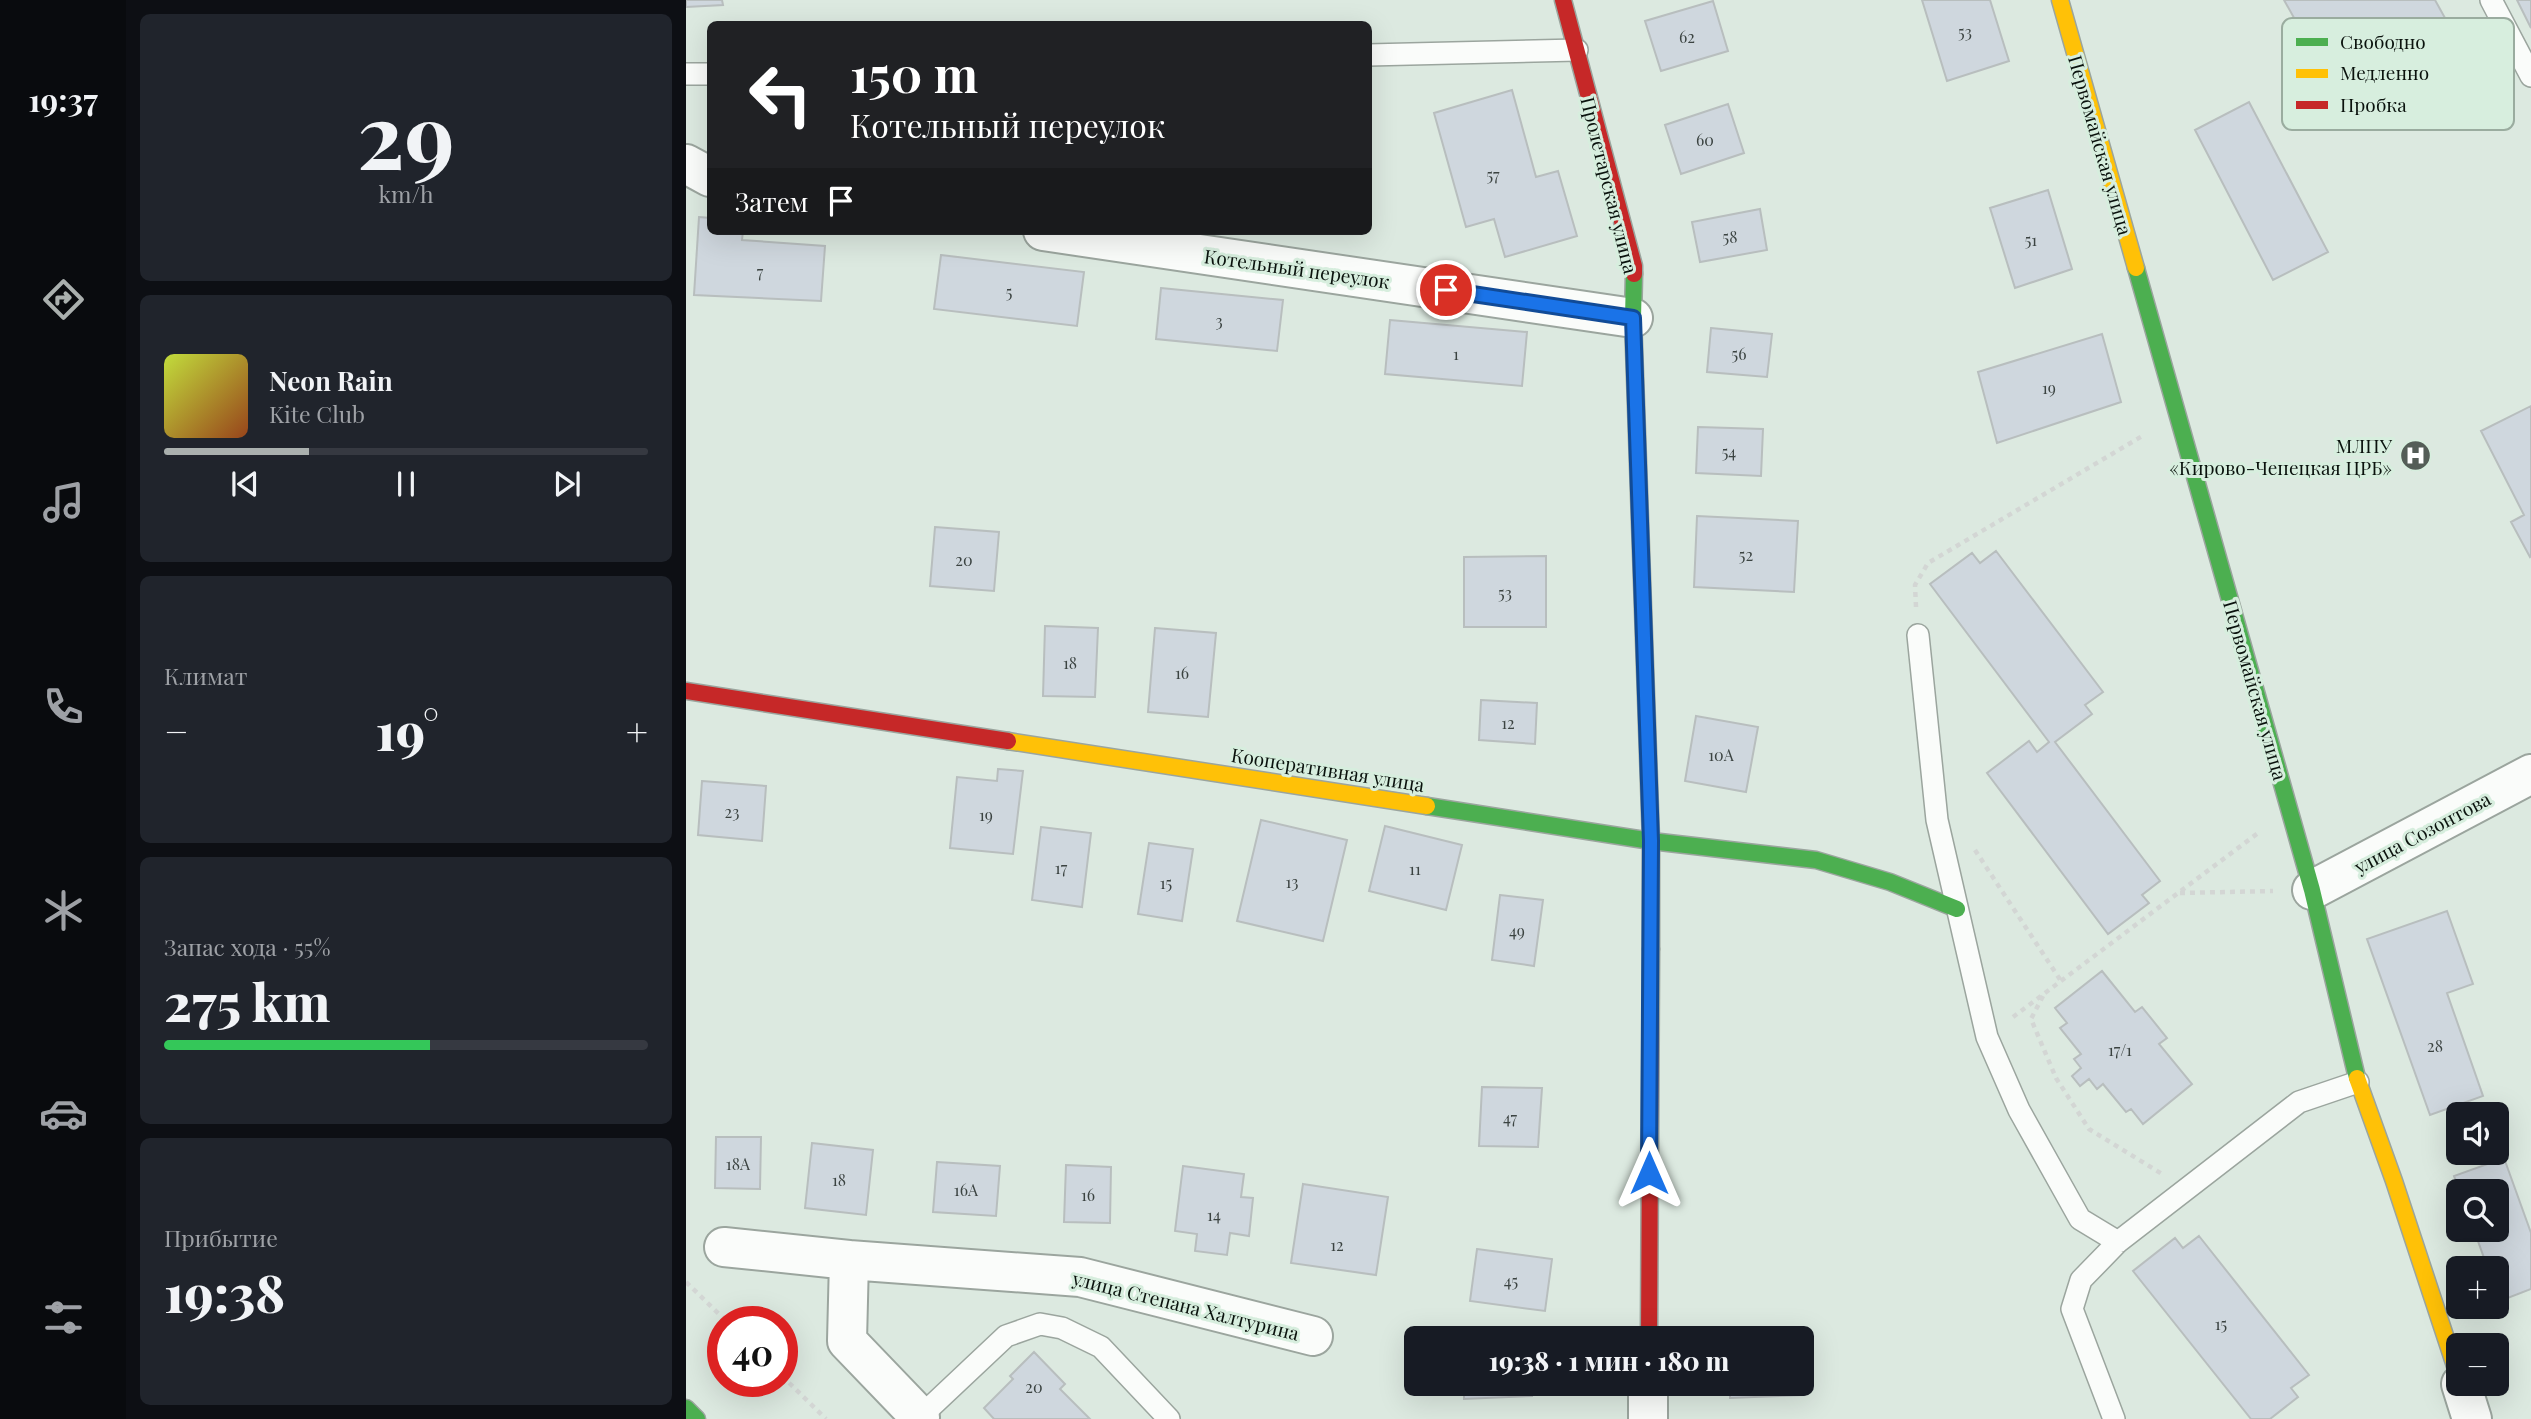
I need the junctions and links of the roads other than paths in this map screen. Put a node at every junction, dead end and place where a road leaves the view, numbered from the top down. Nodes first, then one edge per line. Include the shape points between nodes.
1 (1563, 0) edge
2 (2060, 0) edge
3 (2490, 0) edge
4 (2500, 18) edge
5 (2514, 44) edge
6 (1577, 50) junction
7 (1372, 55) edge
8 (686, 74) edge
9 (707, 74) edge
10 (2531, 76) edge
11 (686, 163) edge
12 (707, 175) edge
13 (1070, 235) edge
14 (1633, 318) junction
15 (1918, 635) road end
16 (686, 691) edge
17 (2531, 774) edge
18 (1651, 841) junction
19 (2312, 890) junction
20 (1957, 909) junction
21 (2358, 1082) junction
22 (2118, 1242) junction
23 (724, 1247) dead end
24 (849, 1261) junction
25 (1648, 1326) edge
26 (1313, 1336) dead end
27 (2446, 1339) edge
28 (1648, 1396) edge
29 (2465, 1396) edge
30 (686, 1408) edge
31 (920, 1418) edge
32 (697, 1419) edge
33 (1169, 1419) edge
34 (1648, 1419) edge
35 (2114, 1419) edge
36 (2472, 1419) edge

1 - 6 street, Пролетарская улица
2 - 19 street, Первомайская улица
3 - 4 lane
5 - 10 lane
6 - 7 lane
6 - 14 street, Пролетарская улица via 1634,266
8 - 9 lane
11 - 12 street
13 - 14 street, Котельный переулок
14 - 18 street, Пролетарская улица
15 - 20 lane via 1937,820
16 - 18 street, Кооперативная улица
17 - 19 street, улица Созонтова
18 - 20 street, Кооперативная улица via 1816,860 1890,882
18 - 25 street, Пролетарская улица
19 - 21 street, Первомайская улица
20 - 22 lane via 1986,1037 2019,1110 2080,1219
21 - 22 lane via 2299,1101
21 - 27 street, Первомайская улица
22 - 35 lane via 2081,1280 2072,1309
23 - 24 street, улица Степана Халтурина
24 - 26 street, улица Степана Халтурина via 1080,1277
24 - 31 street via 847,1341
28 - 34 street
29 - 36 street
30 - 32 street
31 - 33 lane via 1006,1336 1040,1324 1062,1328 1101,1347

